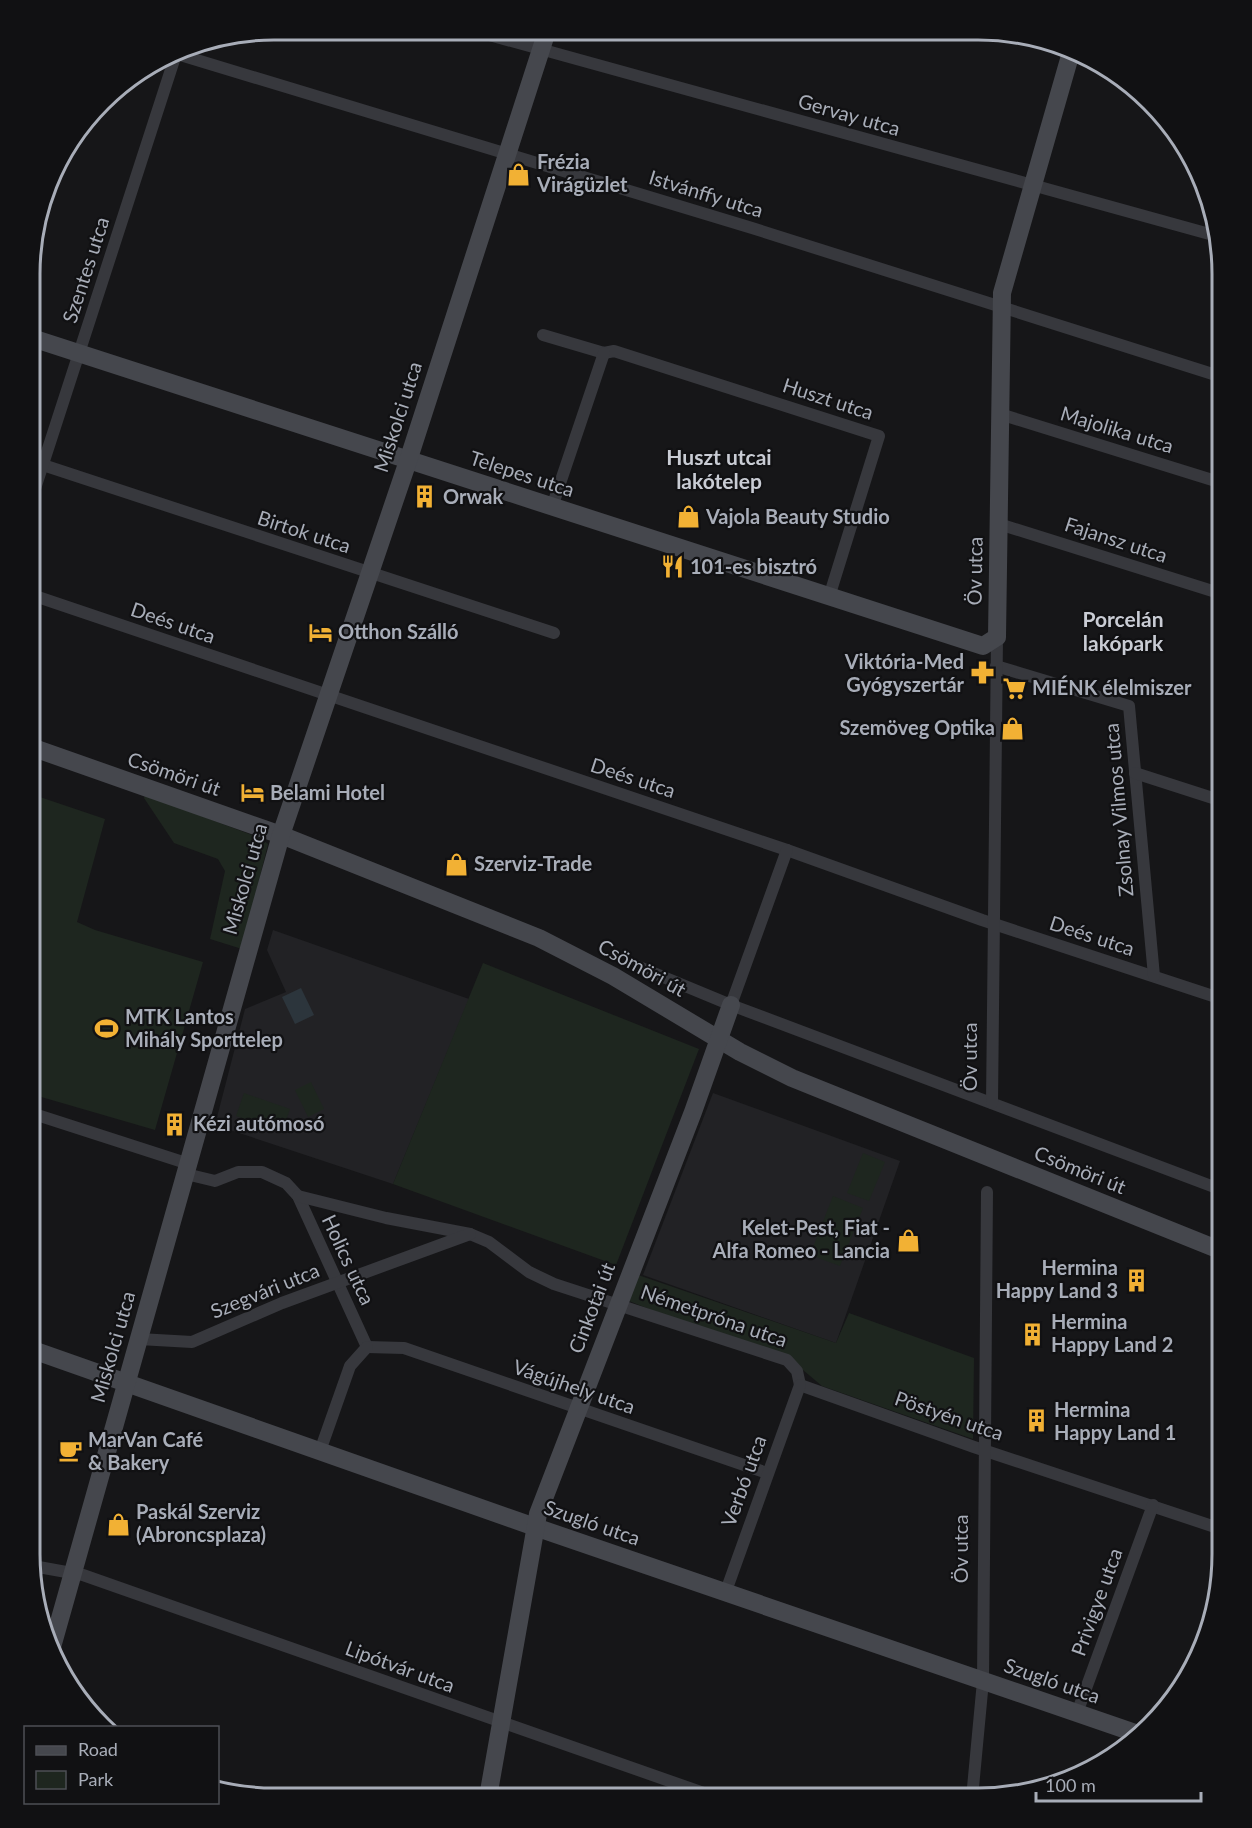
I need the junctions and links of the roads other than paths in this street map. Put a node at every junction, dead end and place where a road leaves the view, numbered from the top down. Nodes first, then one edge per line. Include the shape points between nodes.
1 (508, 40) edge
2 (544, 40) edge
3 (542, 49) junction
4 (187, 57) edge
5 (1069, 59) edge
6 (173, 64) edge
7 (508, 155) junction
8 (1032, 187) junction
9 (1208, 234) edge
10 (1001, 308) junction
11 (543, 335) dead end
12 (40, 341) edge
13 (79, 353) junction
14 (604, 353) junction
15 (1212, 374) edge
16 (1000, 414) junction
17 (408, 461) junction
18 (43, 465) junction
19 (40, 474) edge
20 (1212, 480) edge
21 (552, 507) junction
22 (999, 524) junction
23 (370, 573) junction
24 (1212, 591) edge
25 (828, 597) junction
26 (40, 598) edge
27 (554, 633) dead end
28 (997, 637) junction
29 (996, 666) junction
30 (328, 696) junction
31 (40, 750) edge
32 (1135, 773) junction
33 (1212, 798) edge
34 (281, 835) junction
35 (788, 849) junction
36 (993, 923) junction
37 (632, 964) dead end
38 (1154, 976) junction
39 (1212, 996) edge
40 (731, 1005) junction
41 (719, 1038) junction
42 (992, 1103) junction
43 (40, 1116) edge
44 (188, 1169) junction
45 (1212, 1186) edge
46 (987, 1192) dead end
47 (298, 1196) junction
48 (470, 1234) junction
49 (1212, 1247) edge
50 (337, 1282) junction
51 (617, 1305) junction
52 (139, 1339) junction
53 (367, 1347) junction
54 (40, 1353) edge
55 (126, 1383) junction
56 (800, 1385) junction
57 (578, 1410) junction
58 (984, 1449) junction
59 (320, 1451) junction
60 (767, 1473) junction
61 (1153, 1505) junction
62 (1212, 1526) edge
63 (535, 1527) junction
64 (41, 1567) edge
65 (73, 1572) junction
66 (726, 1591) junction
67 (55, 1635) edge
68 (983, 1681) junction
69 (1077, 1713) junction
70 (501, 1723) junction
71 (1130, 1731) edge
72 (490, 1787) edge
73 (686, 1787) edge
74 (973, 1787) edge

1 - 3 street, Gervay utca
2 - 3 street, Miskolci utca
3 - 7 street, Miskolci utca
3 - 8 street, Gervay utca
4 - 7 street, Istvánffy utca
5 - 8 street, Öv utca
6 - 13 street, Szentes utca
7 - 10 street, Istvánffy utca
7 - 17 street, Miskolci utca
8 - 9 street, Gervay utca
8 - 10 street, Öv utca
10 - 15 street, Istvánffy utca
10 - 16 street, Öv utca
11 - 14 street, Huszt utca
12 - 13 street, Telepes utca
13 - 17 street, Telepes utca
13 - 18 street, Szentes utca
14 - 21 street
14 - 25 street, Huszt utca via 614,351 879,436
16 - 20 street, Majolika utca
16 - 22 street, Öv utca
17 - 21 street, Telepes utca
17 - 23 street, Miskolci utca
18 - 19 street, Szentes utca
18 - 23 street, Birtok utca
21 - 25 street, Telepes utca
22 - 24 street, Fajansz utca
22 - 28 street, Öv utca
23 - 27 street, Birtok utca
23 - 30 street, Miskolci utca
25 - 28 street, Telepes utca via 975,645 990,644
26 - 30 street, Deés utca
28 - 29 street, Öv utca
29 - 32 street, Zsolnay Vilmos utca via 1129,706
29 - 36 street, Öv utca
30 - 34 street, Miskolci utca
30 - 35 street, Deés utca
31 - 34 street, Csömöri út
32 - 33 street
32 - 38 street, Zsolnay Vilmos utca
34 - 41 street, Csömöri út via 539,938
34 - 44 street, Miskolci utca
35 - 36 street, Deés utca
35 - 40 street, Cinkotai út
36 - 38 street, Deés utca
36 - 42 street, Öv utca
37 - 40 street, Csömöri út
38 - 39 street, Deés utca
40 - 41 street, Cinkotai út
40 - 42 street, Csömöri út
41 - 49 street, Csömöri út via 792,1078
41 - 51 street, Cinkotai út
42 - 45 street, Csömöri út
43 - 44 street
44 - 47 street, Holics utca via 215,1181 238,1172 262,1172 286,1183
44 - 52 street, Miskolci utca
46 - 58 street, Öv utca
47 - 48 street, Németpróna utca
47 - 50 street, Holics utca
48 - 50 street, Szegvári utca
48 - 51 street, Németpróna utca via 489,1242 529,1272
50 - 52 street, Szegvári utca via 192,1342
50 - 53 street, Holics utca
51 - 56 street, Németpróna utca via 787,1360 797,1371
51 - 57 street, Cinkotai út
52 - 55 street, Miskolci utca
53 - 57 street, Vágújhely utca via 405,1348
53 - 59 street via 350,1366
54 - 55 street, Szugló utca
55 - 59 street, Szugló utca
55 - 65 street, Miskolci utca
56 - 58 street, Pöstyén utca
56 - 60 street, Verbó utca
57 - 60 street, Vágújhely utca
57 - 63 street, Cinkotai út
58 - 61 street, Pöstyén utca
58 - 68 street, Öv utca
59 - 63 street, Szugló utca
60 - 66 street, Verbó utca
61 - 62 street, Pöstyén utca
61 - 69 street, Privigye utca
63 - 66 street, Szugló utca
63 - 70 street, Cinkotai út
64 - 65 street, Lipótvár utca
65 - 67 street, Miskolci utca
65 - 70 street, Lipótvár utca
66 - 68 street, Szugló utca
68 - 69 street, Szugló utca
68 - 74 street, Öv utca
69 - 71 street, Szugló utca
70 - 72 street, Cinkotai út
70 - 73 street, Lipótvár utca

